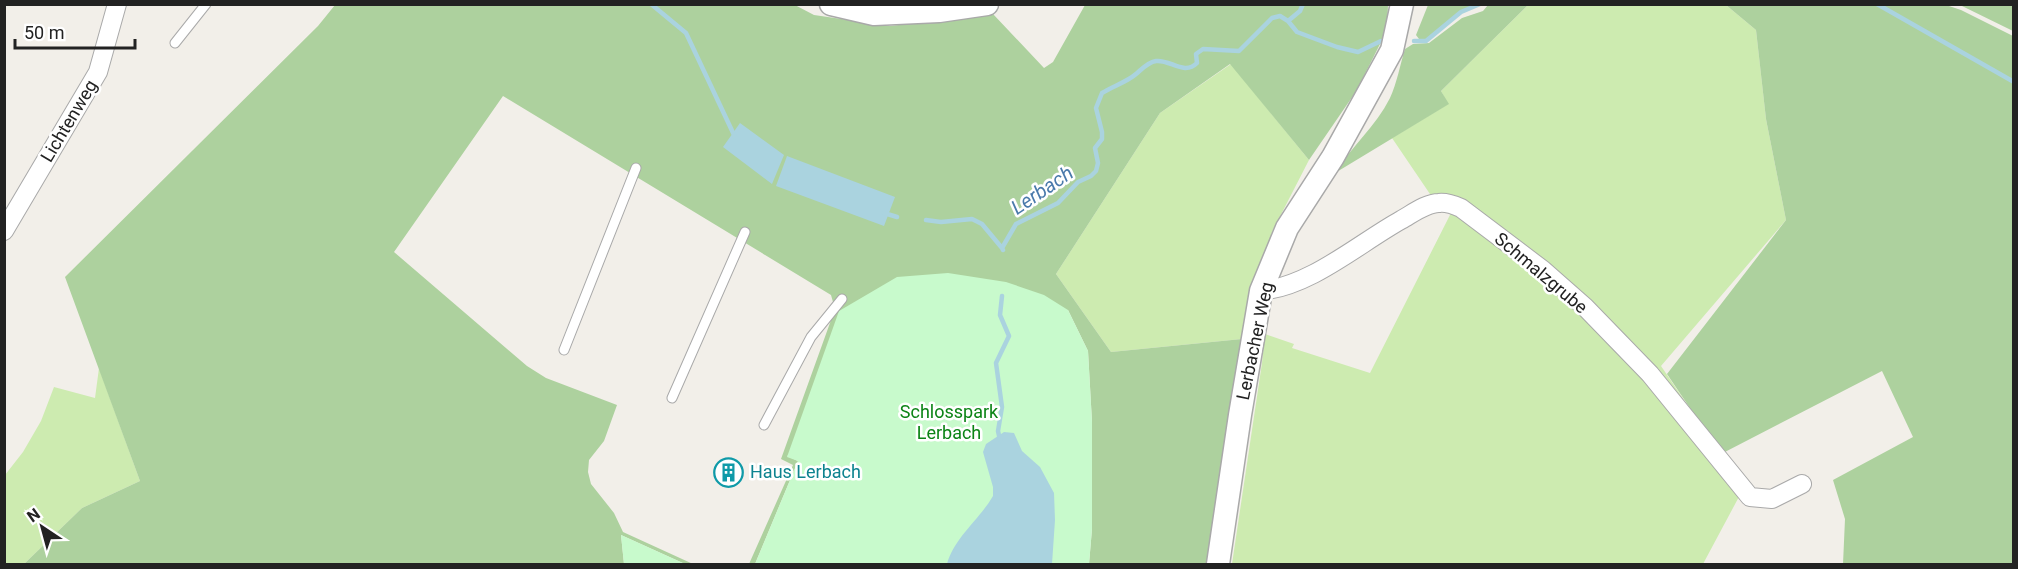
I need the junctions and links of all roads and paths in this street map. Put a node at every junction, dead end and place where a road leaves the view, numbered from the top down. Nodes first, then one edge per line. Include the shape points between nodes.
1 (117, 4) edge
2 (206, 4) edge
3 (831, 4) edge
4 (987, 4) edge
5 (1402, 4) edge
6 (175, 43) dead end
7 (636, 168) dead end
8 (4, 231) edge
9 (745, 232) dead end
10 (1261, 291) junction
11 (842, 299) dead end
12 (564, 350) dead end
13 (672, 398) dead end
14 (764, 425) dead end
15 (1802, 484) dead end
16 (1218, 564) edge

1 - 8 street, Lichtenweg via 98,72
2 - 6 lane
3 - 4 street via 874,14
5 - 10 street, Lerbacher Weg via 1392,50 1333,157 1287,228
7 - 12 lane
9 - 13 lane
10 - 15 street, Schmalzgrube via 1306,278 1421,209 1438,202 1451,204 1543,270 1584,307 1650,374 1750,497 1772,499
10 - 16 street, Lerbacher Weg
11 - 14 lane via 811,337

